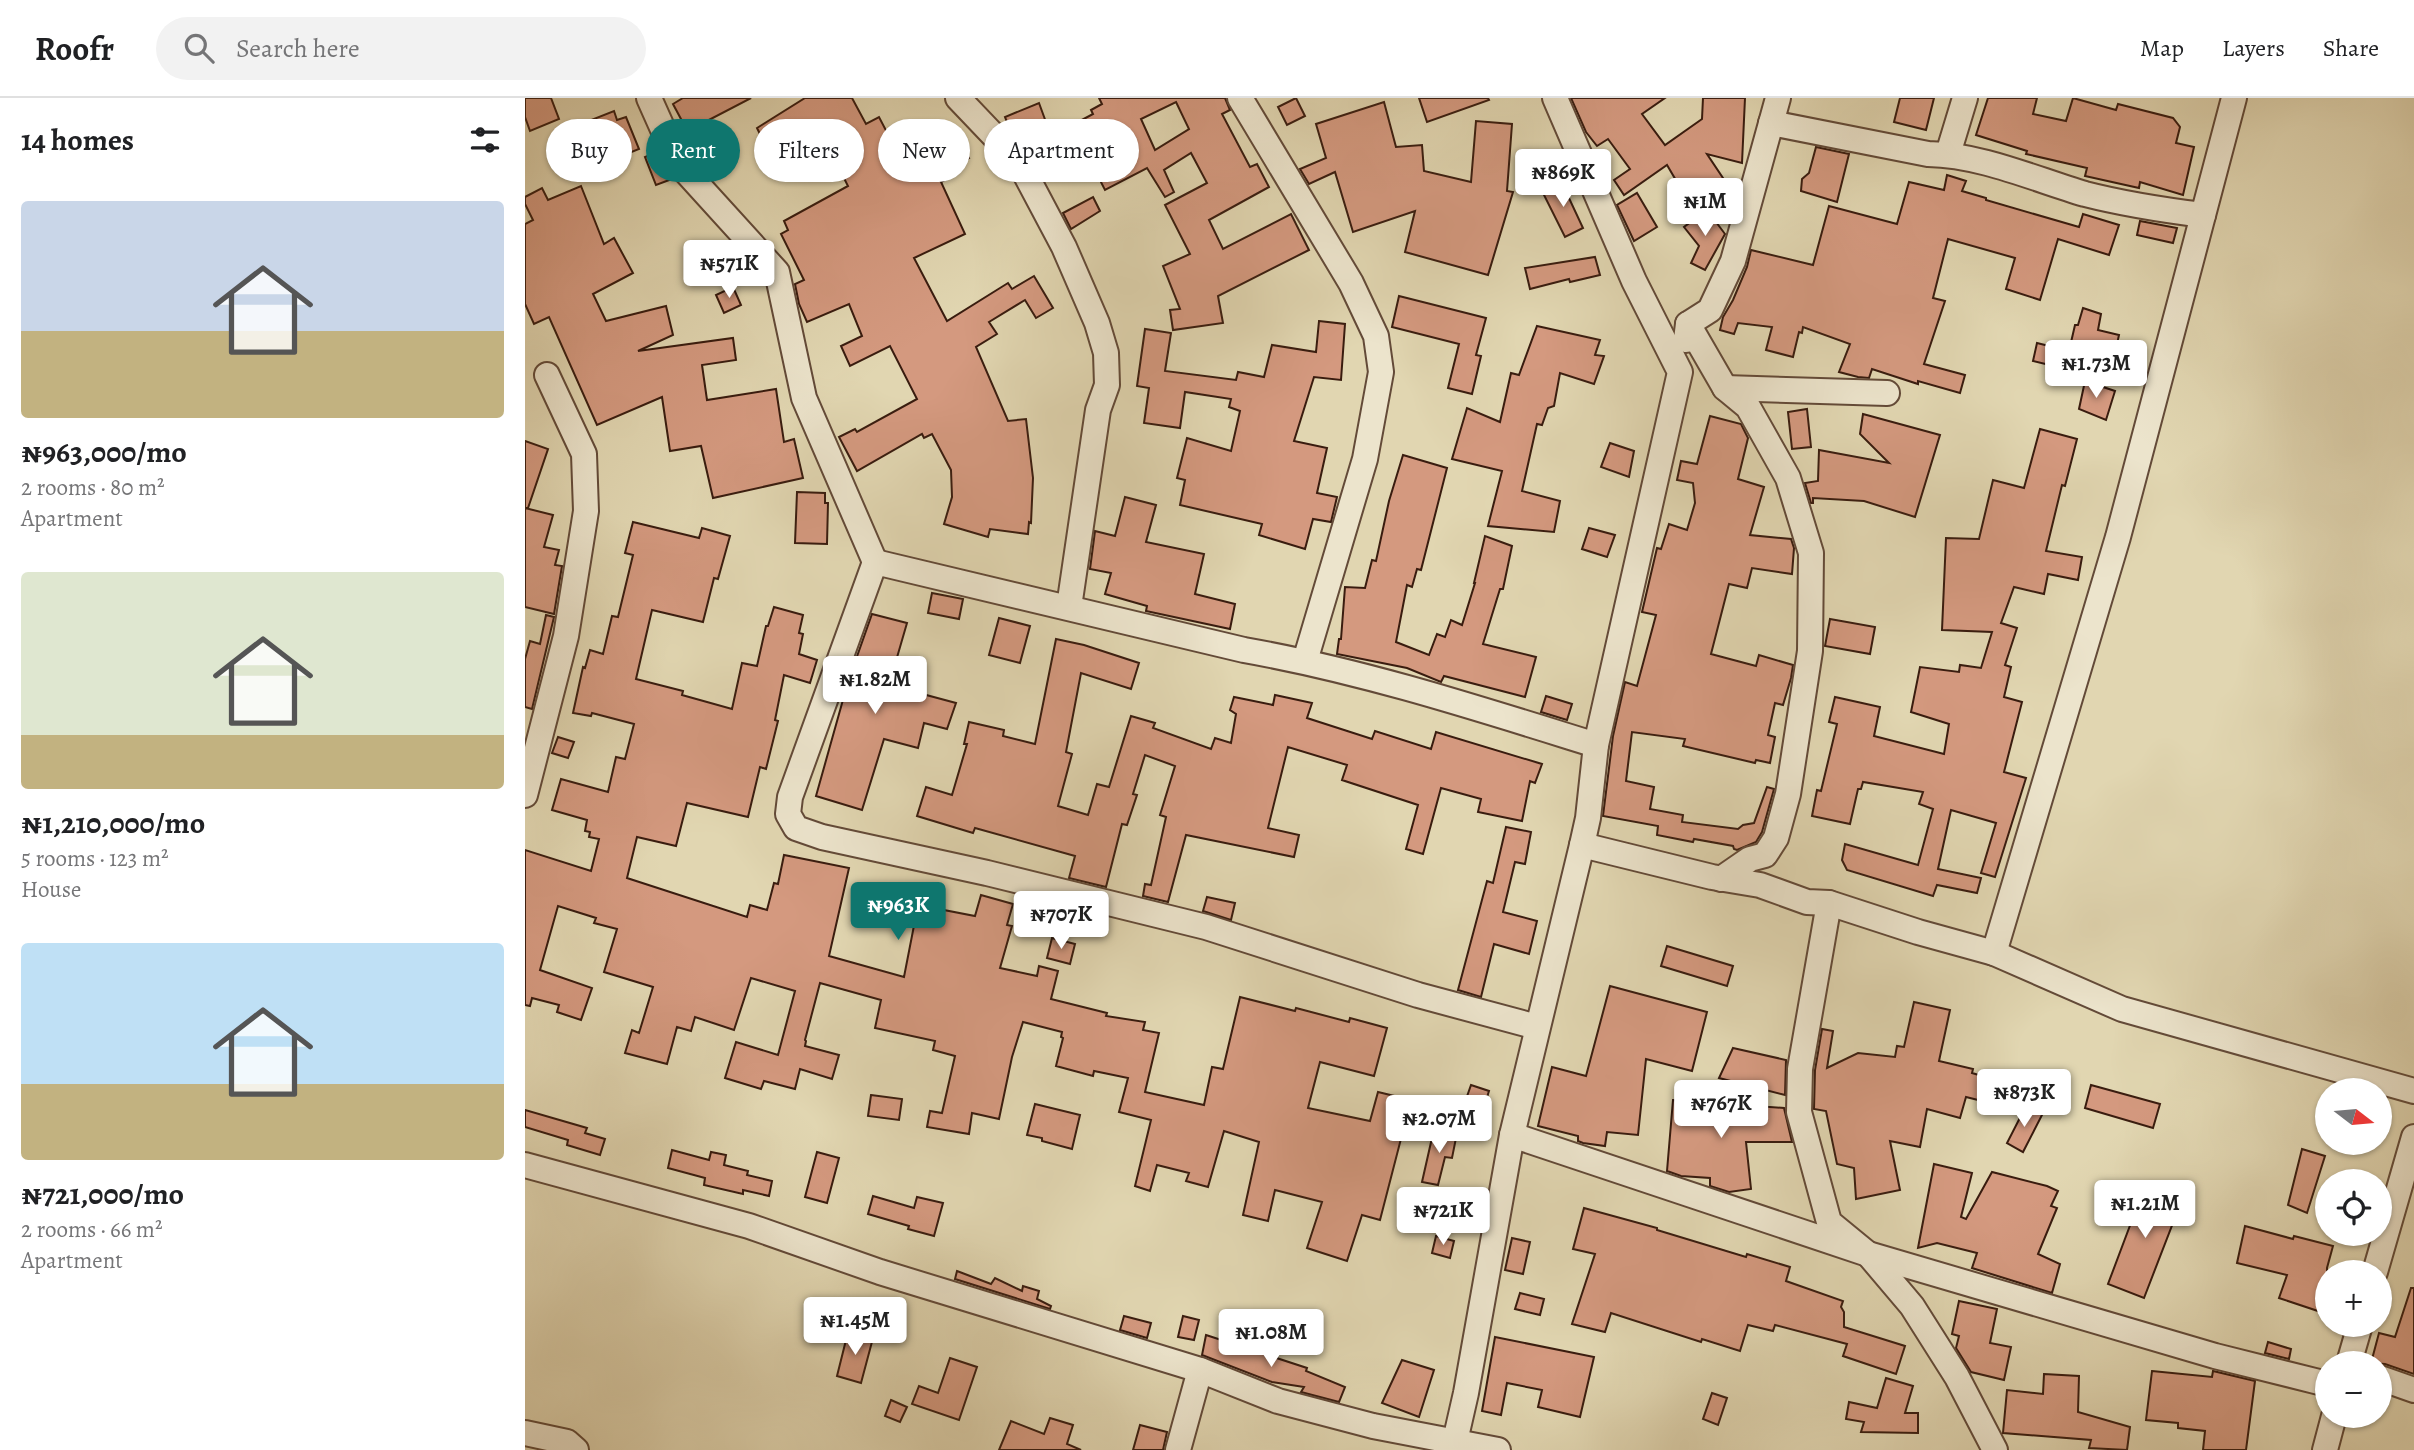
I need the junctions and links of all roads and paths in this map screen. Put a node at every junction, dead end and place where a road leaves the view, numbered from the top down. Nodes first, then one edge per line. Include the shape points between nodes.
1 (649, 98) edge
2 (958, 98) edge
3 (1240, 98) edge
4 (1555, 98) edge
5 (1778, 98) edge
6 (1965, 98) edge
7 (2234, 98) edge
8 (1771, 123) junction
9 (1948, 155) junction
10 (2203, 215) junction
11 (1688, 324) junction
12 (1681, 372) junction
13 (547, 375) dead end
14 (1725, 388) junction
15 (1887, 393) dead end
16 (875, 562) junction
17 (1069, 607) junction
18 (1305, 661) junction
19 (1596, 746) junction
20 (527, 784) edge
21 (1582, 845) junction
22 (1721, 878) junction
23 (1829, 903) junction
24 (1994, 953) junction
25 (1537, 1027) junction
26 (2414, 1091) edge
27 (1511, 1135) junction
28 (2414, 1137) edge
29 (525, 1165) edge
30 (1868, 1254) junction
31 (2378, 1260) edge
32 (1200, 1370) junction
33 (2315, 1381) edge
34 (2392, 1382) edge
35 (2414, 1390) edge
36 (2331, 1428) edge
37 (525, 1433) edge
38 (1454, 1445) edge
39 (576, 1450) edge
40 (1178, 1450) edge
41 (1498, 1450) edge
42 (1995, 1450) edge
43 (2325, 1450) edge

1 - 16 street via 677,163 776,272 804,398
2 - 17 street via 1019,162 1064,247 1106,353 1107,385 1098,410
3 - 18 street via 1351,283 1376,336 1381,372 1365,459
4 - 12 street via 1634,281
5 - 8 street
6 - 9 street
7 - 10 street
8 - 9 street
8 - 11 street via 1733,261 1710,310
9 - 10 street via 2141,207
10 - 24 street via 2114,550
11 - 12 street
11 - 14 street
12 - 19 street
13 - 20 street via 584,454 586,511 566,636
14 - 15 street
14 - 22 street via 1748,407 1788,478 1811,553 1810,652 1788,794 1776,838 1765,855
16 - 17 street
16 - 25 street via 790,797 788,814 796,828 822,838 1206,927 1418,995
17 - 18 street
18 - 19 street
19 - 21 street
21 - 22 street
21 - 25 street
22 - 23 street via 1807,902
23 - 24 street
23 - 30 street via 1800,1069 1799,1112 1829,1222
24 - 26 street via 2122,1009
25 - 27 street
27 - 30 street
27 - 38 street
28 - 31 street
29 - 32 street via 749,1226 880,1272
30 - 33 street
30 - 42 street via 1912,1307 1957,1377
32 - 38 street via 1278,1401
32 - 40 street
34 - 35 street
36 - 43 street
37 - 39 street via 567,1442
38 - 41 street

